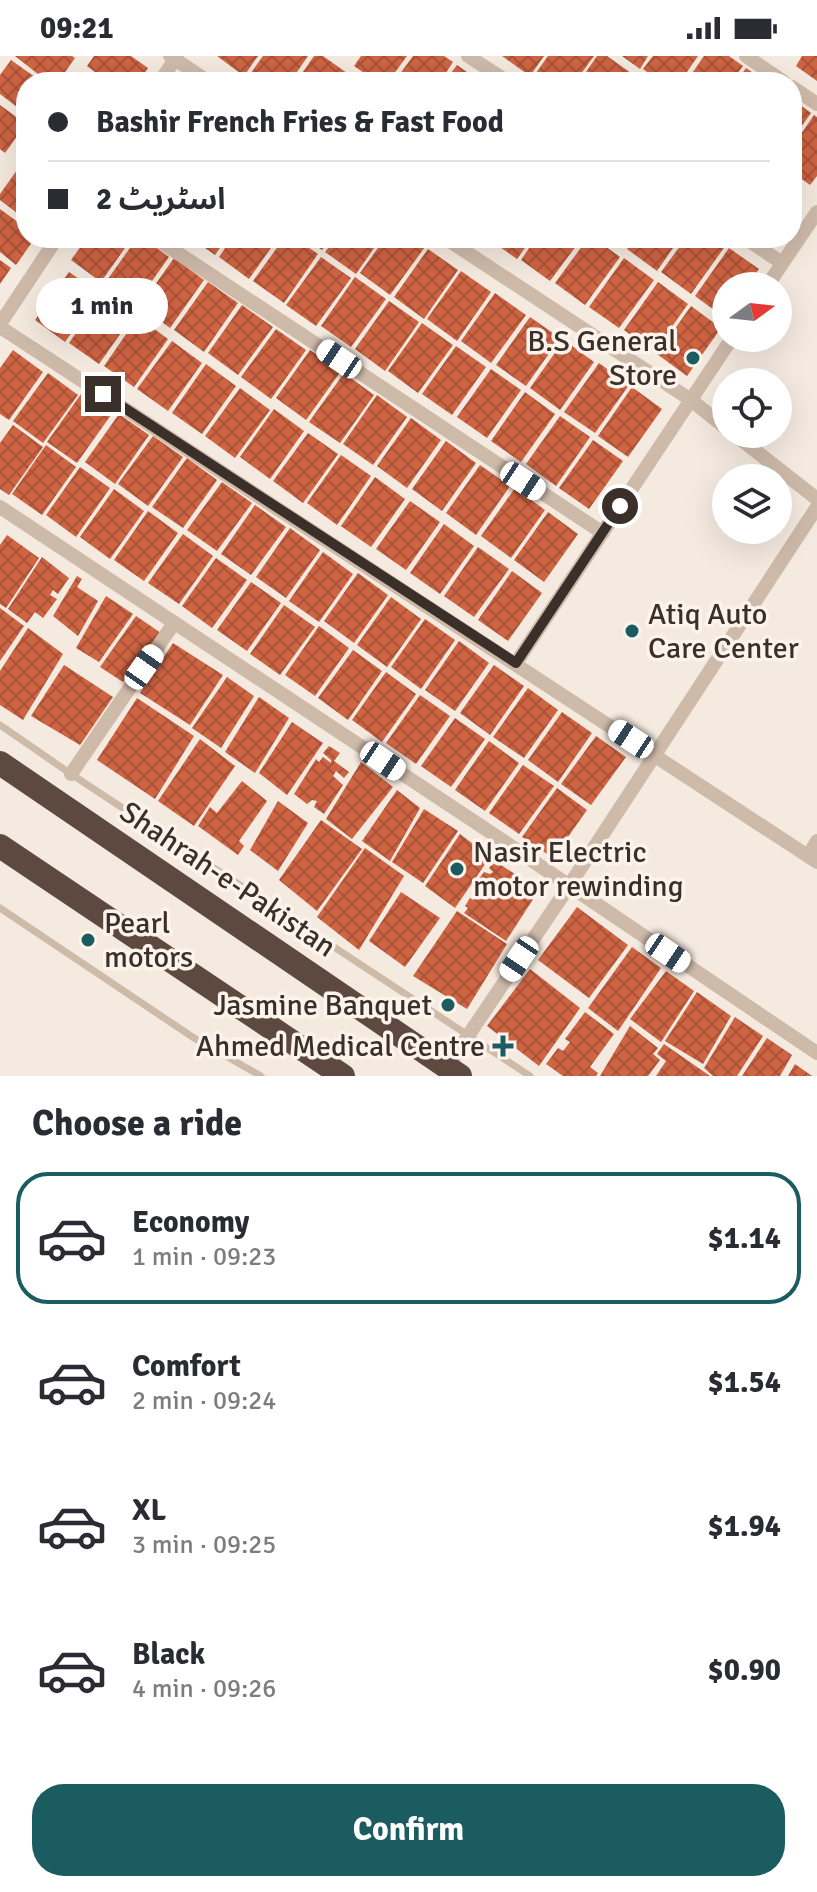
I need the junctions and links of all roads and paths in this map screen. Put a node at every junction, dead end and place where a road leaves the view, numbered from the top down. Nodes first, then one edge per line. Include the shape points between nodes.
1 (468, 56) edge
2 (746, 56) edge
3 (174, 57) edge
4 (195, 72) edge
5 (493, 72) edge
6 (769, 72) edge
7 (817, 212) edge
8 (802, 234) edge
9 (51, 248) edge
10 (170, 248) edge
11 (460, 248) edge
12 (760, 248) edge
13 (792, 248) edge
14 (782, 263) junction
15 (776, 272) edge
16 (0, 326) edge
17 (723, 352) edge
18 (691, 400) junction
19 (712, 417) edge
20 (752, 448) edge
21 (817, 499) edge
22 (0, 507) edge
23 (817, 507) edge
24 (603, 533) junction
25 (174, 623) junction
26 (516, 663) junction
27 (0, 725) edge
28 (654, 755) junction
29 (0, 763) edge
30 (71, 774) junction
31 (817, 841) edge
32 (0, 846) edge
33 (812, 859) edge
34 (569, 886) junction
35 (0, 908) edge
36 (468, 1033) junction
37 (817, 1053) edge
38 (453, 1072) edge
39 (261, 1076) edge
40 (343, 1076) edge
41 (530, 1076) edge

1 - 5 street
2 - 6 street
3 - 4 street
7 - 8 street
9 - 16 street
10 - 24 street
11 - 18 street
12 - 14 street
13 - 14 street
14 - 15 street
16 - 26 street
17 - 18 street
18 - 19 street
18 - 24 street
20 - 21 street
22 - 25 street
23 - 28 street
24 - 26 street
25 - 30 street
25 - 34 street
26 - 28 street
27 - 30 lane
28 - 33 street
28 - 34 street
29 - 38 highway, Shahrah-e-Pakistan
30 - 36 lane
31 - 33 street
32 - 40 highway
34 - 36 street
34 - 37 street
35 - 39 lane via 194,1038
36 - 38 street
36 - 41 lane

